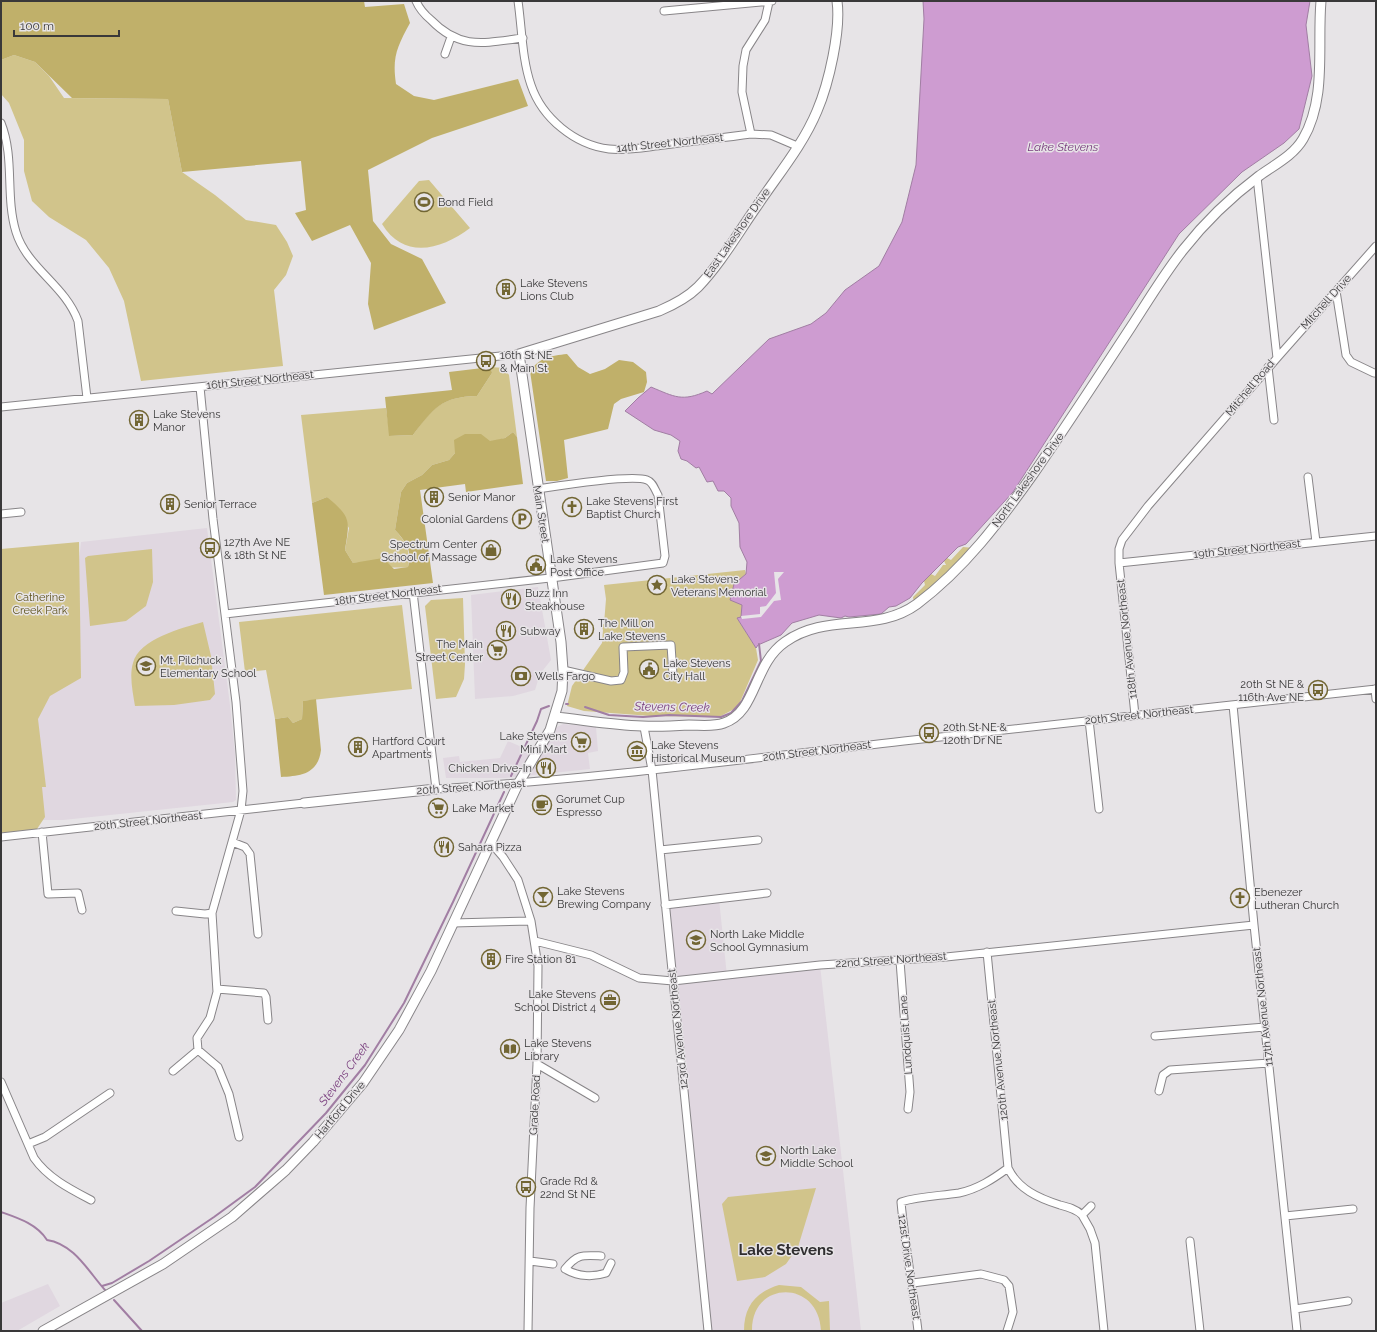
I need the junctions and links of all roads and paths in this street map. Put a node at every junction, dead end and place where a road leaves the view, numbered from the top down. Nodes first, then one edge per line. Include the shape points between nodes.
1 (416, 1) edge
2 (518, 1) edge
3 (837, 1) edge
4 (1321, 1) edge
5 (771, 2) edge
6 (689, 5) edge
7 (664, 11) dead end
8 (451, 37) junction
9 (523, 38) junction
10 (445, 54) dead end
11 (1, 123) edge
12 (751, 134) junction
13 (797, 146) junction
14 (1258, 177) junction
15 (1375, 250) edge
16 (1336, 291) junction
17 (519, 354) junction
18 (1276, 358) junction
19 (1268, 367) junction
20 (1374, 373) dead end
21 (200, 387) junction
22 (87, 398) junction
23 (1, 407) edge
24 (1274, 420) dead end
25 (1308, 477) dead end
26 (538, 489) junction
27 (21, 512) dead end
28 (1, 514) edge
29 (1376, 536) edge
30 (1316, 542) junction
31 (1119, 563) junction
32 (551, 577) junction
33 (413, 592) junction
34 (225, 614) junction
35 (563, 670) junction
36 (673, 675) dead end
37 (1376, 689) edge
38 (1376, 699) edge
39 (1232, 705) junction
40 (1135, 715) junction
41 (555, 717) junction
42 (1089, 720) junction
43 (644, 726) junction
44 (652, 770) junction
45 (516, 784) junction
46 (436, 789) junction
47 (304, 803) joint
48 (241, 810) junction
49 (1099, 810) dead end
50 (42, 832) junction
51 (1, 837) edge
52 (758, 840) dead end
53 (232, 842) junction
54 (491, 843) junction
55 (660, 850) junction
56 (767, 893) dead end
57 (665, 905) junction
58 (82, 910) dead end
59 (176, 911) dead end
60 (212, 913) junction
61 (531, 921) junction
62 (453, 922) junction
63 (1254, 924) junction
64 (258, 934) dead end
65 (535, 941) junction
66 (987, 952) junction
67 (900, 961) junction
68 (673, 981) junction
69 (217, 989) junction
70 (268, 1020) dead end
71 (1265, 1027) junction
72 (1155, 1036) dead end
73 (198, 1050) junction
74 (1269, 1063) junction
75 (537, 1064) junction
76 (173, 1070) dead end
77 (1, 1082) edge
78 (1159, 1091) dead end
79 (110, 1093) dead end
80 (595, 1098) dead end
81 (908, 1109) dead end
82 (239, 1137) dead end
83 (28, 1144) junction
84 (1008, 1168) junction
85 (91, 1200) dead end
86 (1091, 1206) dead end
87 (1353, 1209) dead end
88 (1082, 1215) junction
89 (1285, 1216) junction
90 (1190, 1241) dead end
91 (601, 1256) dead end
92 (530, 1261) junction
93 (610, 1263) dead end
94 (553, 1264) dead end
95 (913, 1283) junction
96 (1348, 1301) dead end
97 (1295, 1309) junction
98 (43, 1331) edge
99 (528, 1331) edge
100 (708, 1331) edge
101 (918, 1331) edge
102 (1007, 1331) edge
103 (1104, 1331) edge
104 (1200, 1331) edge
105 (1297, 1331) edge

1 - 8 street via 425,14
2 - 9 street
3 - 13 main road, East Lakeshore Drive via 837,31 828,75 817,111
4 - 14 main road, North Lakeshore Drive via 1319,82 1312,116 1302,141
5 - 6 street
5 - 12 street via 765,20 746,50 743,66 742,92
6 - 7 street
8 - 9 street via 460,41 489,42
8 - 10 street
9 - 12 street, 14th Street Northeast via 527,71 537,100 549,116 572,135 587,142 609,149 630,149
11 - 22 street via 9,154 11,203 16,231 23,250 74,310 78,321
12 - 13 street, 14th Street Northeast via 771,135
13 - 17 main road, East Lakeshore Drive via 719,261 697,288 675,304 659,311
14 - 18 street, Mitchell Road
14 - 43 main road, North Lakeshore Drive via 1223,206 1183,251 1014,501 977,549 953,573 902,613 872,622 816,626 788,639 769,657 747,705 732,720 720,725
15 - 16 street, Mitchell Drive
16 - 18 street, Mitchell Drive
16 - 20 street via 1346,355 1351,362
17 - 21 street, 16th Street Northeast
17 - 26 main road, Main Street
18 - 19 street, Mitchell Road
19 - 24 street
19 - 31 street, Mitchell Road via 1148,506 1122,540
21 - 22 street, 16th Street Northeast
21 - 34 street
22 - 23 street, 16th Street Northeast
25 - 30 street
26 - 32 main road, Main Street
26 - 32 street, 18th Street Northeast via 630,479 647,480 654,486 658,495 663,563
27 - 28 street
29 - 30 street, 19th Street Northeast
30 - 31 street, 19th Street Northeast
31 - 40 street, 118th Avenue Northeast
32 - 33 street, 18th Street Northeast
32 - 35 main road, Main Street
33 - 34 street, 18th Street Northeast
33 - 46 street
34 - 48 street via 242,760
35 - 36 street via 611,681 621,680 624,672 623,647 671,645
35 - 41 main road, Main Street via 562,691
37 - 38 street
37 - 39 street, 20th Street Northeast
39 - 40 street, 20th Street Northeast
39 - 63 street, 117th Avenue Northeast
40 - 42 street, 20th Street Northeast
41 - 43 main road, North Lakeshore Drive
41 - 45 main road, Main Street via 550,730
42 - 44 street, 20th Street Northeast
42 - 49 street
43 - 44 street, 123rd Avenue Northeast
44 - 45 street, 20th Street Northeast
44 - 55 street, 123rd Avenue Northeast
45 - 46 street, 20th Street Northeast
45 - 54 main road, Hartford Drive
46 - 47 main road, 20th Street Northeast
47 - 48 street, 20th Street Northeast
48 - 50 street, 20th Street Northeast
48 - 53 street
50 - 51 street, 20th Street Northeast
50 - 58 street via 48,894 78,893
52 - 55 street
53 - 60 street via 214,898
53 - 64 street via 245,846 250,854
54 - 61 street, Grade Road via 518,880
54 - 62 main road, Hartford Drive
55 - 57 street, 123rd Avenue Northeast
56 - 57 street
57 - 68 street, 123rd Avenue Northeast
59 - 60 street
60 - 69 street
61 - 62 street
61 - 65 street, Grade Road
62 - 98 main road, Hartford Drive via 431,970 384,1054 363,1083 286,1170 232,1217 195,1244 125,1287
63 - 66 street, 22nd Street Northeast
63 - 71 street, 117th Avenue Northeast
65 - 68 street, 22nd Street Northeast via 591,955 639,978
65 - 75 street, Grade Road via 539,985
66 - 67 street, 22nd Street Northeast
66 - 84 street, 120th Avenue Northeast
67 - 68 street, 22nd Street Northeast via 820,965
67 - 81 street, Lundquist Lane via 910,1092
68 - 100 street, 123rd Avenue Northeast
69 - 70 street via 264,993
69 - 73 street via 210,1018 197,1038
71 - 72 street
71 - 74 street, 117th Avenue Northeast
73 - 76 street
73 - 82 street via 218,1067 229,1094
74 - 78 street via 1170,1070 1163,1075
74 - 89 street, 117th Avenue Northeast
75 - 80 street
75 - 92 street, Grade Road
77 - 83 street
79 - 83 street via 45,1137
83 - 85 street via 34,1158 49,1175
84 - 88 street via 1013,1178 1024,1189
84 - 95 street, 121st Drive Northeast via 989,1182 960,1193 913,1198 901,1202 904,1244
86 - 88 street
87 - 89 street
88 - 103 street via 1095,1243
89 - 97 street, 117th Avenue Northeast
90 - 104 street
91 - 93 street via 579,1256 573,1259 566,1270 574,1274 599,1276 606,1273
92 - 94 street
92 - 99 street, Grade Road
95 - 101 street, 121st Drive Northeast
95 - 102 street via 981,1274 1004,1280 1009,1286 1013,1312
96 - 97 street
97 - 105 street, 117th Avenue Northeast

